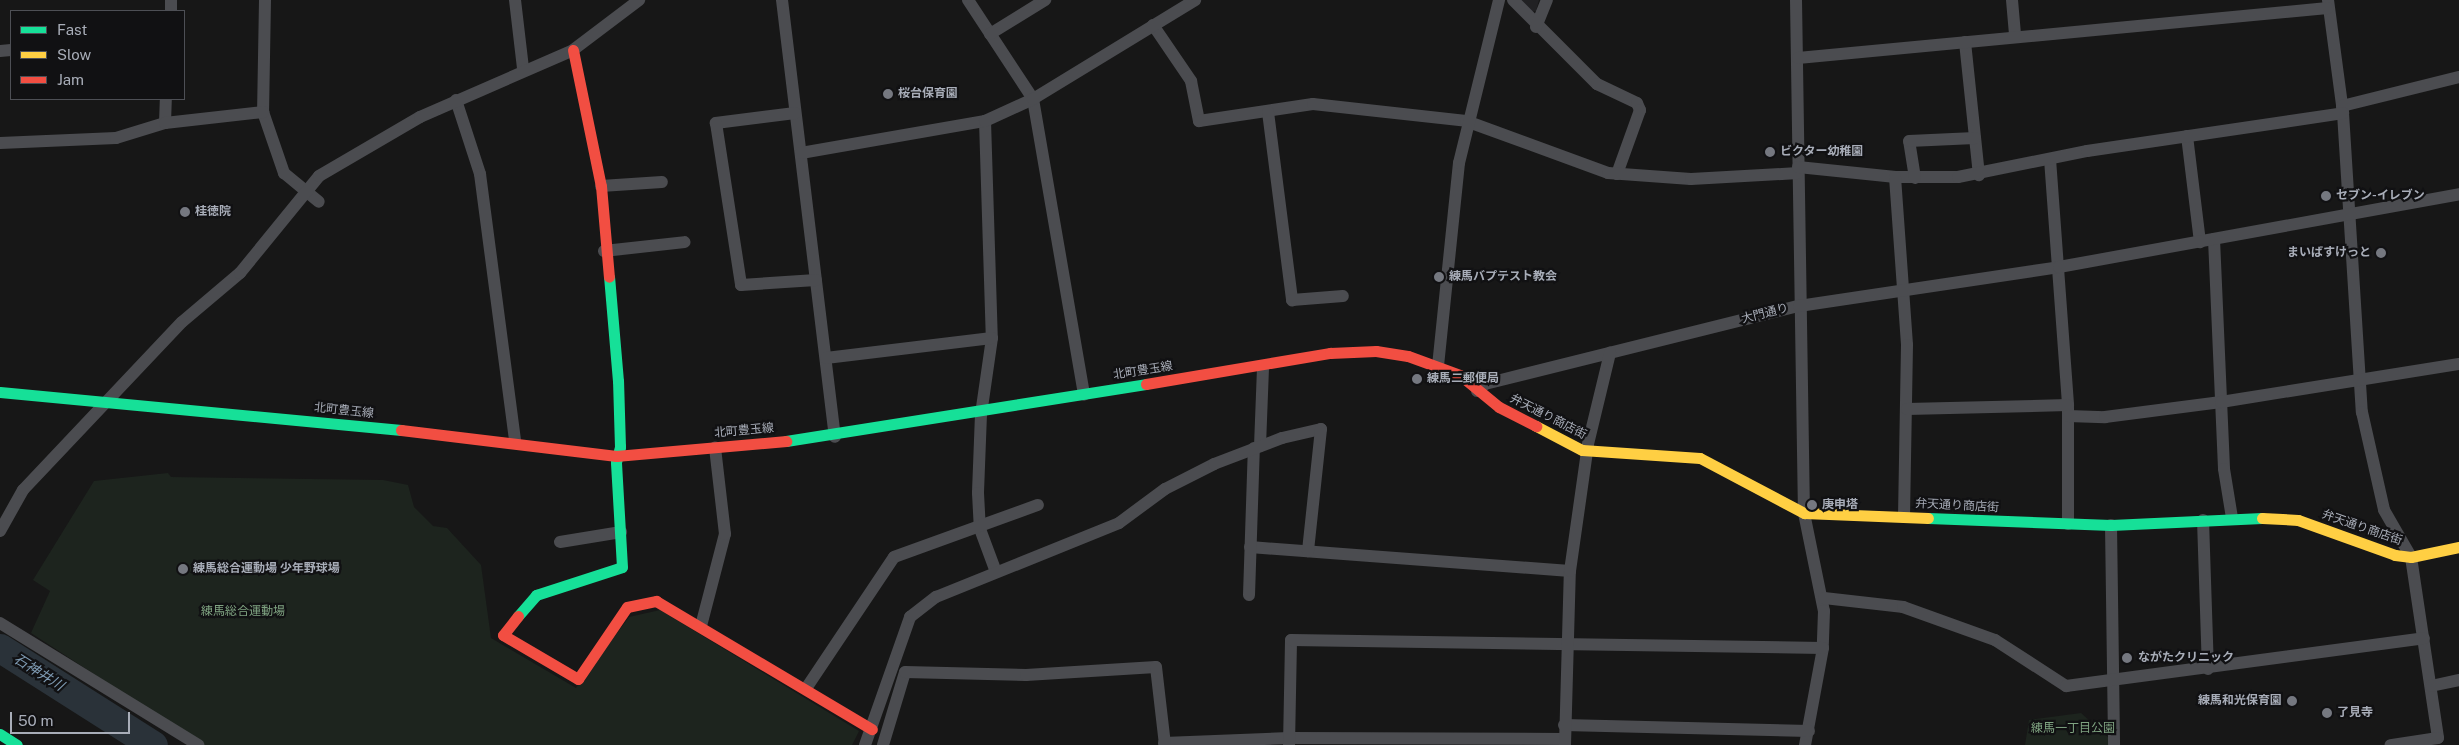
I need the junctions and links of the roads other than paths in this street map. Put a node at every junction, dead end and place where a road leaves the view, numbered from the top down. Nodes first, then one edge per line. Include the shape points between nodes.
1 (265, 0) edge
2 (515, 0) edge
3 (639, 0) edge
4 (782, 0) edge
5 (968, 0) edge
6 (1045, 0) edge
7 (1195, 0) edge
8 (1499, 0) edge
9 (1512, 0) edge
10 (1547, 0) edge
11 (1796, 0) edge
12 (2012, 0) edge
13 (2328, 4) edge
14 (1153, 25) junction
15 (1536, 27) junction
16 (990, 34) junction
17 (2015, 37) junction
18 (1965, 42) junction
19 (574, 50) junction
20 (1798, 58) junction
21 (523, 68) junction
22 (2459, 77) edge
23 (1033, 99) junction
24 (166, 100) edge
25 (456, 100) junction
26 (2342, 109) junction
27 (263, 112) junction
28 (1268, 112) junction
29 (796, 113) junction
30 (985, 121) junction
31 (1466, 121) junction
32 (165, 123) junction
33 (2186, 136) junction
34 (1975, 138) junction
35 (0, 143) edge
36 (801, 153) junction
37 (2050, 159) junction
38 (1798, 170) junction
39 (1616, 174) junction
40 (1979, 174) junction
41 (1895, 177) junction
42 (1916, 178) junction
43 (662, 182) dead end
44 (601, 186) junction
45 (305, 193) junction
46 (2459, 194) edge
47 (319, 202) dead end
48 (2348, 217) junction
49 (2214, 239) junction
50 (685, 242) dead end
51 (2200, 242) junction
52 (604, 251) junction
53 (2059, 267) junction
54 (816, 280) junction
55 (1903, 289) junction
56 (1343, 296) dead end
57 (1799, 306) junction
58 (992, 338) junction
59 (1610, 354) junction
60 (826, 358) junction
61 (2459, 364) edge
62 (1438, 366) junction
63 (1263, 367) junction
64 (2360, 380) junction
65 (1477, 390) junction
66 (0, 392) edge
67 (1084, 395) junction
68 (109, 402) junction
69 (2221, 402) junction
70 (1907, 408) junction
71 (2068, 411) junction
72 (981, 414) junction
73 (835, 437) junction
74 (515, 441) junction
75 (1257, 447) junction
76 (715, 448) junction
77 (1587, 452) junction
78 (616, 456) junction
79 (1038, 505) dead end
80 (1804, 513) junction
81 (1904, 517) junction
82 (2232, 518) junction
83 (2203, 520) junction
84 (2068, 524) junction
85 (2111, 525) junction
86 (980, 529) junction
87 (0, 531) edge
88 (621, 532) junction
89 (560, 542) dead end
90 (1250, 547) junction
91 (2459, 547) edge
92 (1308, 551) junction
93 (2411, 557) junction
94 (996, 572) junction
95 (1570, 572) junction
96 (1249, 595) dead end
97 (1824, 598) junction
98 (0, 623) edge
99 (701, 626) junction
100 (2424, 638) junction
101 (1567, 642) junction
102 (1823, 648) junction
103 (2208, 669) junction
104 (2115, 679) junction
105 (2459, 680) edge
106 (2431, 686) junction
107 (807, 687) junction
108 (1564, 725) junction
109 (872, 729) junction
110 (1809, 731) junction
111 (0, 734) edge
112 (1289, 742) edge
113 (1565, 742) edge
114 (1165, 744) edge
115 (17, 745) edge
116 (198, 745) edge
117 (865, 745) edge
118 (883, 745) edge
119 (1805, 745) edge
120 (2114, 745) edge
121 (2391, 745) edge

1 - 27 street
2 - 21 street
3 - 19 street
4 - 29 street
5 - 16 street
6 - 16 street
7 - 14 street
8 - 31 street
9 - 15 street
10 - 15 street
11 - 20 street
12 - 17 street
13 - 17 street
13 - 26 street
14 - 23 street
14 - 28 street via 1191,81 1199,121
15 - 39 street via 1597,84 1637,103 1640,110
16 - 23 street
17 - 18 street
18 - 20 street
18 - 34 street
19 - 21 street
19 - 44 main road
20 - 38 street
21 - 25 street
22 - 26 street
23 - 30 street
23 - 67 street
24 - 32 street
25 - 45 street via 319,176
25 - 74 street via 480,174
26 - 33 street
26 - 48 street
27 - 32 street
27 - 45 street via 284,173
28 - 31 street via 1313,104
28 - 56 street via 1292,300
29 - 36 street
29 - 54 street via 716,123 741,285
30 - 36 street
30 - 58 street
31 - 39 street
31 - 62 street
32 - 35 street via 116,138
33 - 37 street
33 - 51 street
34 - 40 street
34 - 42 street via 1909,141
36 - 54 street
37 - 40 street
37 - 53 street
38 - 39 street via 1691,179
38 - 41 street
38 - 57 street
40 - 42 street
41 - 42 street
41 - 55 street
43 - 44 street
44 - 52 main road
45 - 47 street
45 - 68 street via 240,272 182,322
46 - 48 street, 大門通り
48 - 49 street, 大門通り
48 - 64 street
49 - 51 street, 大門通り
49 - 69 street
50 - 52 street
51 - 53 street, 大門通り
52 - 78 main road via 618,381
53 - 55 street, 大門通り
53 - 71 street
54 - 60 street
55 - 57 street, 大門通り
55 - 70 street
57 - 59 street, 大門通り
57 - 80 street
58 - 60 street
58 - 72 street
59 - 65 street, 大門通り via 1485,384
59 - 77 street
60 - 73 street
61 - 64 street
62 - 63 main road, 北町豊玉線 via 1376,351 1330,353
62 - 65 main road, 北町豊玉線 via 1460,375
63 - 67 main road, 北町豊玉線
63 - 75 street
64 - 69 street
64 - 93 street via 2367,448 2384,510
65 - 77 main road, 弁天通り商店街 via 1526,424
66 - 68 main road, 北町豊玉線
67 - 72 main road, 北町豊玉線
68 - 74 main road, 北町豊玉線
68 - 87 street via 23,490
69 - 71 street via 2105,417
69 - 82 street
70 - 71 street
70 - 81 street
71 - 84 street
72 - 73 main road, 北町豊玉線
72 - 86 street
73 - 76 main road, 北町豊玉線
74 - 78 main road, 北町豊玉線
75 - 90 street
75 - 92 street via 1321,429
75 - 94 street via 1165,489 1119,523
76 - 78 main road, 北町豊玉線
76 - 99 street via 725,534
77 - 80 main road, 弁天通り商店街 via 1700,458
77 - 95 street
78 - 88 main road
79 - 86 street
80 - 81 main road, 弁天通り商店街
80 - 97 street via 1808,548
81 - 84 main road, 弁天通り商店街
82 - 83 main road, 弁天通り商店街
82 - 93 main road, 弁天通り商店街 via 2298,520
83 - 85 main road, 弁天通り商店街
83 - 103 street
84 - 85 main road, 弁天通り商店街
85 - 104 street
86 - 94 street
86 - 107 street via 894,557
88 - 89 street
88 - 99 main road via 622,567 536,595 503,635 578,678 627,607 656,601
90 - 92 street
90 - 96 street
91 - 93 main road, 弁天通り商店街
92 - 95 street
93 - 100 street
94 - 109 street via 959,585 910,617
95 - 101 street
97 - 102 street
97 - 104 street via 1903,607 1996,640 2066,686
98 - 116 street
99 - 107 main road
100 - 103 street
100 - 106 street
101 - 102 street
101 - 108 street
101 - 112 street via 1291,640
102 - 110 street
103 - 104 street
104 - 120 street
105 - 106 street
106 - 121 street via 2438,738
107 - 109 main road
108 - 110 street
108 - 113 street
109 - 117 street
110 - 119 street
111 - 115 main road
112 - 113 street
112 - 114 street
114 - 118 street via 1156,667 1026,675 905,672

